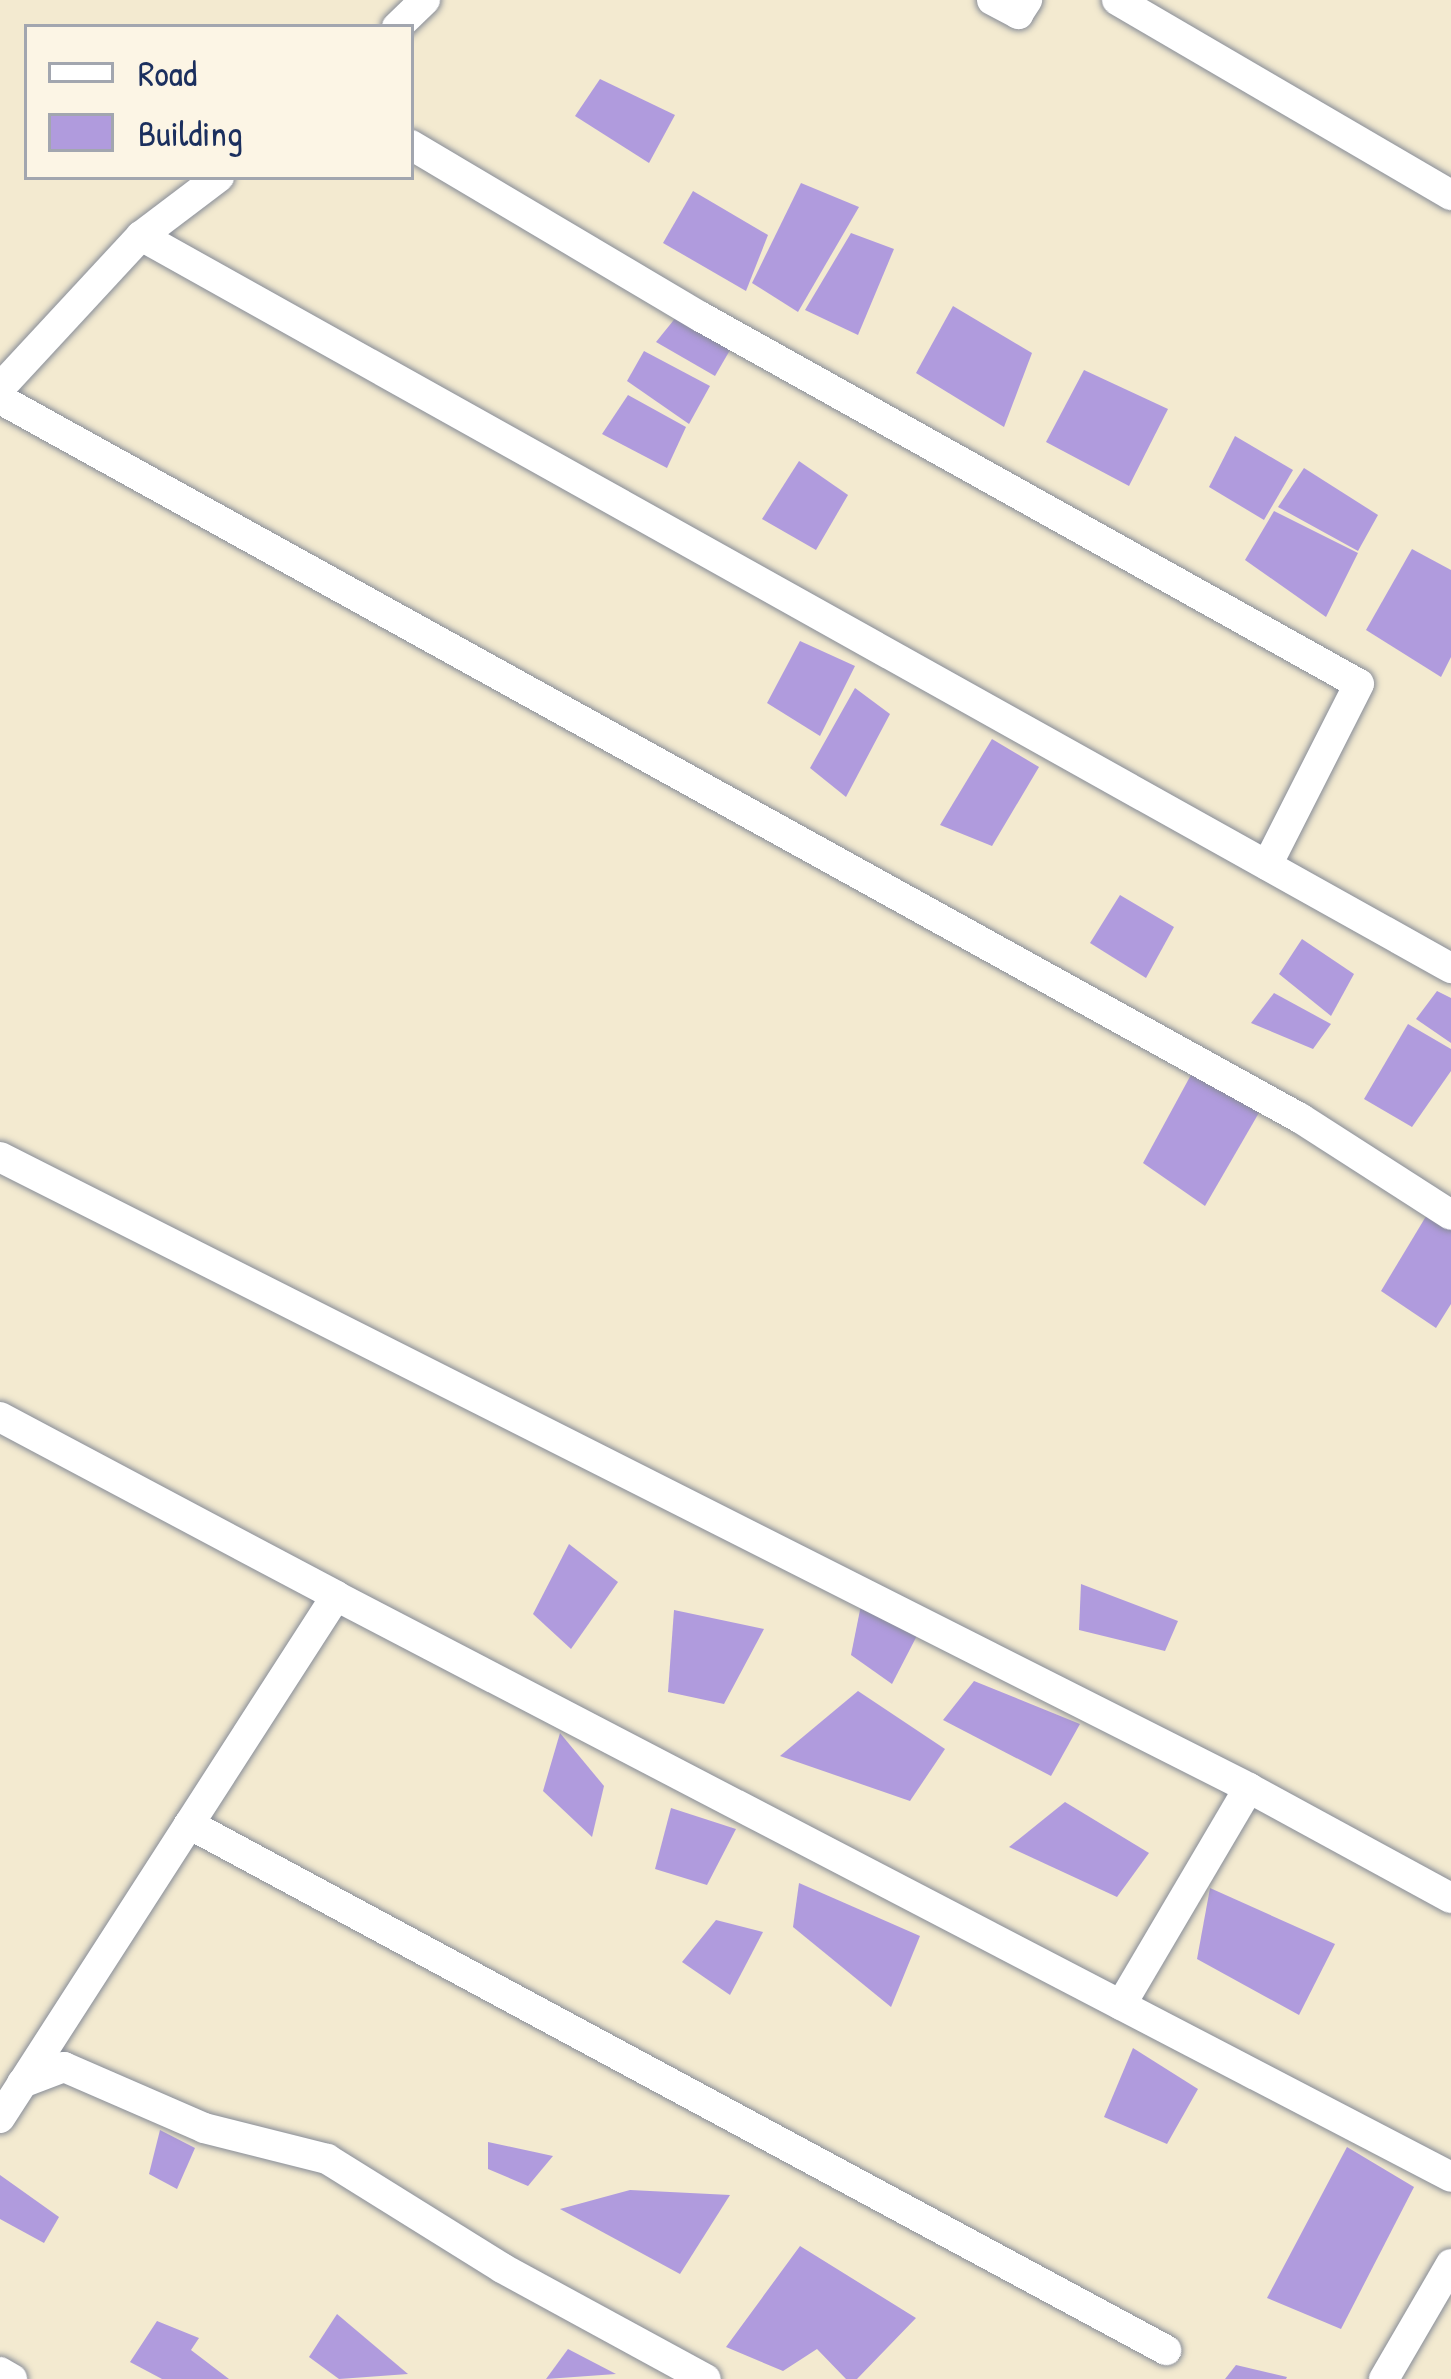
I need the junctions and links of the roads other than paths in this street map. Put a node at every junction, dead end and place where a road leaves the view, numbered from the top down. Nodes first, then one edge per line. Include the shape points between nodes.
1 (425, 0) edge
2 (992, 0) edge
3 (1028, 0) edge
4 (1117, 0) edge
5 (400, 24) edge
6 (414, 147) edge
7 (215, 180) edge
8 (1451, 195) edge
9 (141, 236) junction
10 (0, 388) edge
11 (0, 398) edge
12 (1267, 865) junction
13 (1451, 968) edge
14 (0, 1157) edge
15 (1451, 1215) edge
16 (0, 1418) edge
17 (336, 1596) junction
18 (1249, 1788) junction
19 (189, 1824) junction
20 (1451, 1898) edge
21 (1121, 2005) junction
22 (22, 2083) junction
23 (1, 2114) edge
24 (1451, 2176) edge
25 (1451, 2264) edge
26 (1166, 2350) dead end
27 (0, 2372) edge
28 (12, 2379) edge
29 (706, 2379) edge
30 (1384, 2379) edge

1 - 5 street
2 - 3 street via 1018,14
4 - 8 street
6 - 12 street via 737,338 1359,684
7 - 9 street
9 - 10 street
9 - 12 street
11 - 15 street via 1300,1118
12 - 13 street
14 - 18 street
16 - 17 street
17 - 19 street
17 - 21 street
18 - 20 street
18 - 21 street
19 - 22 street
19 - 26 street
21 - 24 street
22 - 23 street
22 - 29 street via 64,2067 204,2128 327,2159 502,2268
25 - 30 street
27 - 28 street

